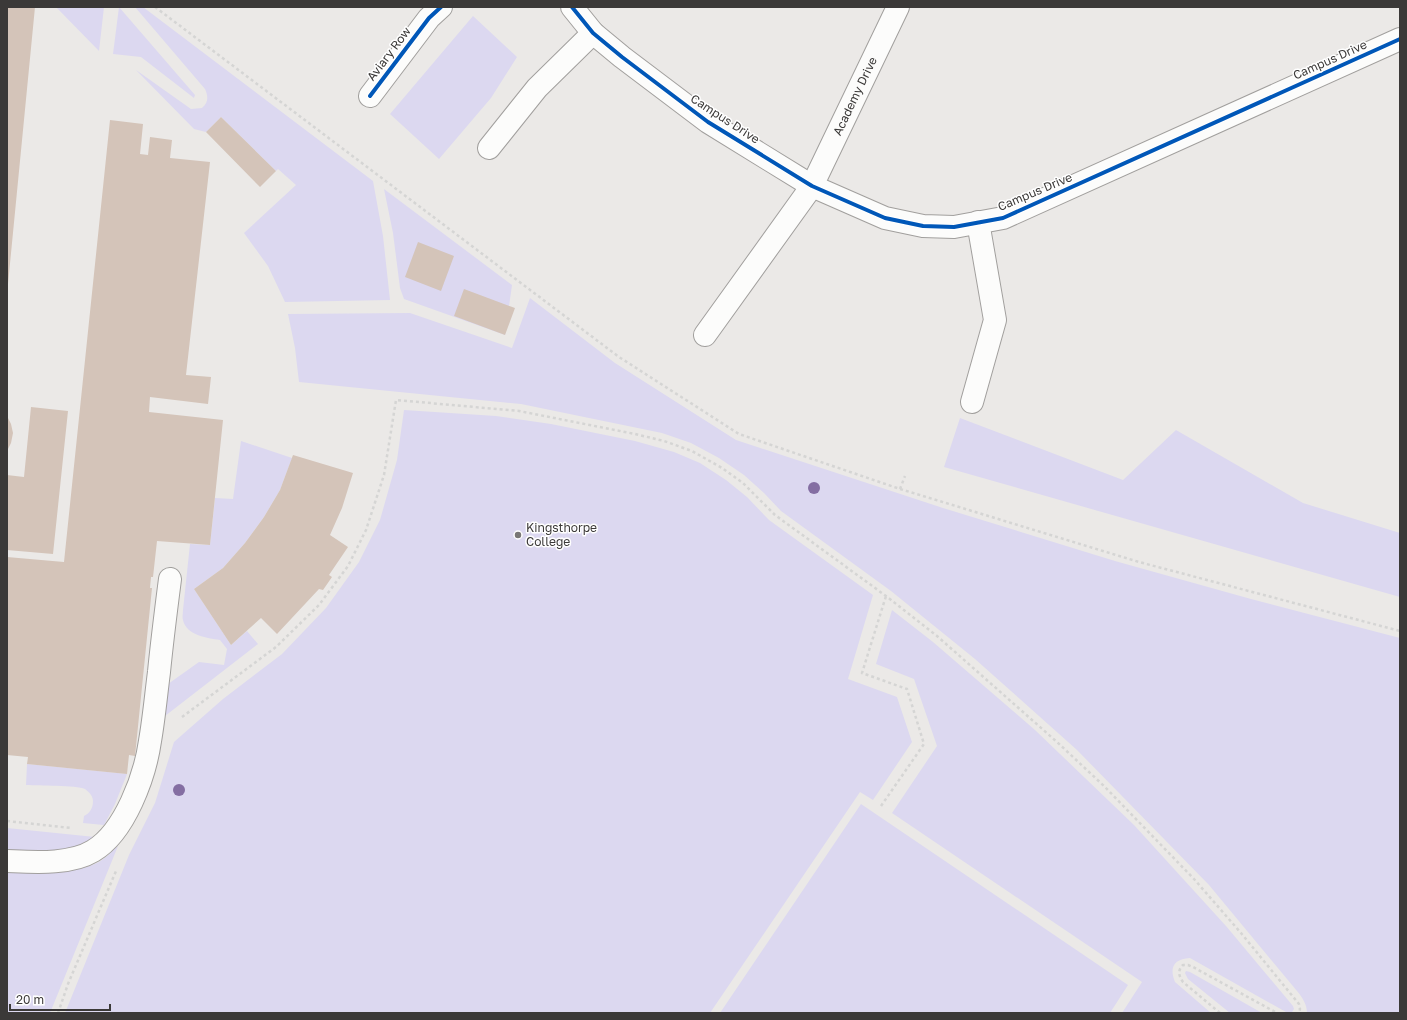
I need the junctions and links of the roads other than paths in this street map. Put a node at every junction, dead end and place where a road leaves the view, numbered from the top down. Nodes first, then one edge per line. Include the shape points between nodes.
1 (441, 7) edge
2 (572, 7) edge
3 (898, 7) edge
4 (593, 33) junction
5 (1400, 39) edge
6 (370, 96) dead end
7 (489, 148) dead end
8 (812, 186) junction
9 (978, 222) junction
10 (705, 335) dead end
11 (972, 402) dead end
12 (170, 579) dead end
13 (7, 861) edge

1 - 6 street, Aviary Row
2 - 4 street, Campus Drive
3 - 8 street, Academy Drive
4 - 7 street via 537,88
4 - 8 street, Campus Drive via 622,58 708,122
5 - 9 street, Campus Drive via 1002,218
8 - 9 street, Campus Drive via 885,218 923,226 954,227
8 - 10 street, Academy Drive
9 - 11 street via 995,320
12 - 13 street via 150,742 143,771 120,825 93,851 74,859

